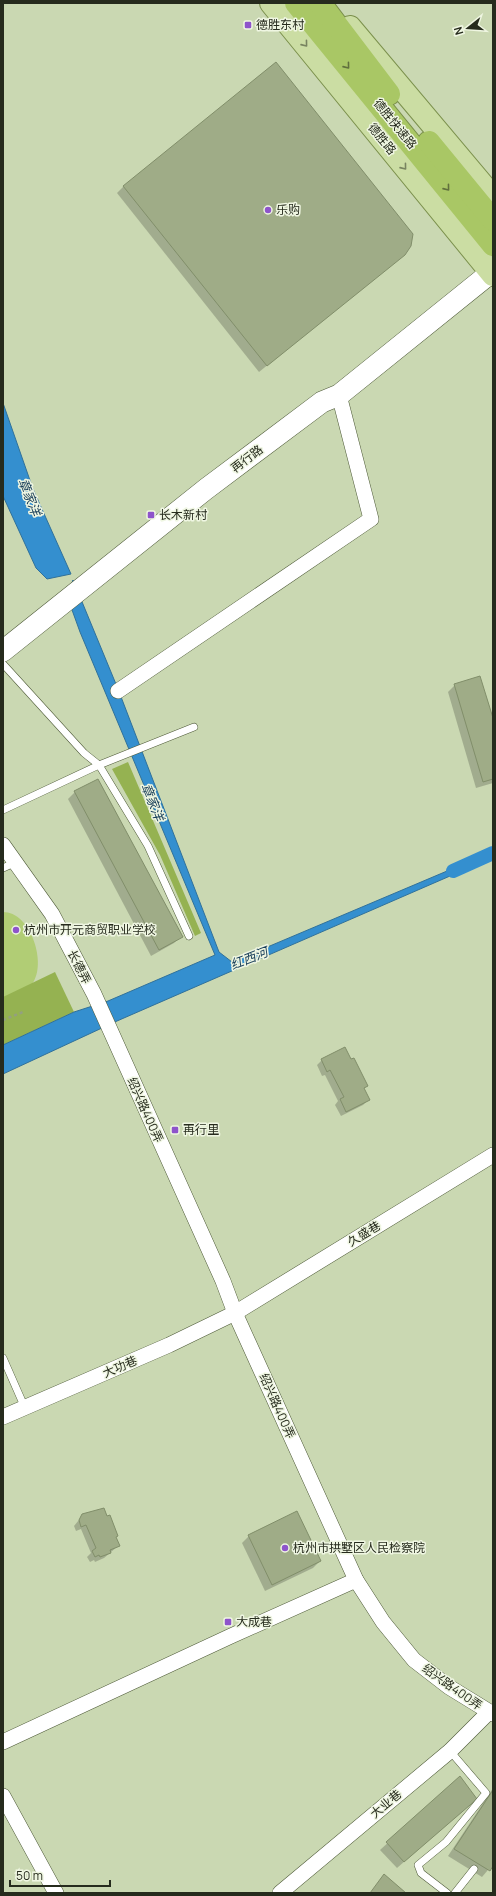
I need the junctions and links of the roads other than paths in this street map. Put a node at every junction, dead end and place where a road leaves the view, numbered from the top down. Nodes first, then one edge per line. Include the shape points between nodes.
1 (271, 3) edge
2 (296, 3) edge
3 (320, 3) edge
4 (331, 3) edge
5 (493, 197) edge
6 (493, 220) edge
7 (493, 245) edge
8 (492, 273) edge
9 (338, 394) junction
10 (3, 651) edge
11 (3, 664) edge
12 (118, 691) dead end
13 (194, 727) dead end
14 (99, 765) junction
15 (3, 810) edge
16 (3, 845) edge
17 (10, 865) edge
18 (189, 936) dead end
19 (120, 1054) joint
20 (493, 1155) edge
21 (235, 1313) junction
22 (3, 1358) edge
23 (25, 1408) junction
24 (3, 1417) edge
25 (356, 1580) junction
26 (491, 1713) edge
27 (3, 1742) edge
28 (450, 1750) junction
29 (3, 1796) edge
30 (474, 1869) dead end
31 (56, 1893) edge
32 (280, 1893) edge
33 (447, 1893) edge
34 (455, 1893) edge

1 -> 8 main road, 德胜路
2 -> 7 highway, 德胜快速路
3 - 6 highway, 德胜快速路 via 379,81
4 - 5 main road
8 - 9 street, 再行路
9 - 10 street, 再行路 via 322,402 206,489
9 - 12 street via 371,519
11 - 14 lane via 84,753
13 - 14 lane
14 - 15 lane
14 - 18 lane via 148,846
16 - 17 street, 长德弄
17 - 19 street, 长德弄 via 52,914 94,994
19 - 21 street, 绍兴路400弄 via 223,1281
20 - 21 street, 久盛巷
21 - 23 street, 大功巷
21 - 25 street, 绍兴路400弄
22 - 23 lane
23 - 24 street, 大功巷
25 - 26 street, 绍兴路400弄 via 383,1622 414,1660 449,1687
25 - 27 street
26 - 28 street, 大业巷
28 - 32 street, 大业巷
28 - 33 lane via 486,1793 446,1842 418,1865 422,1873
29 - 31 street
30 - 34 lane

